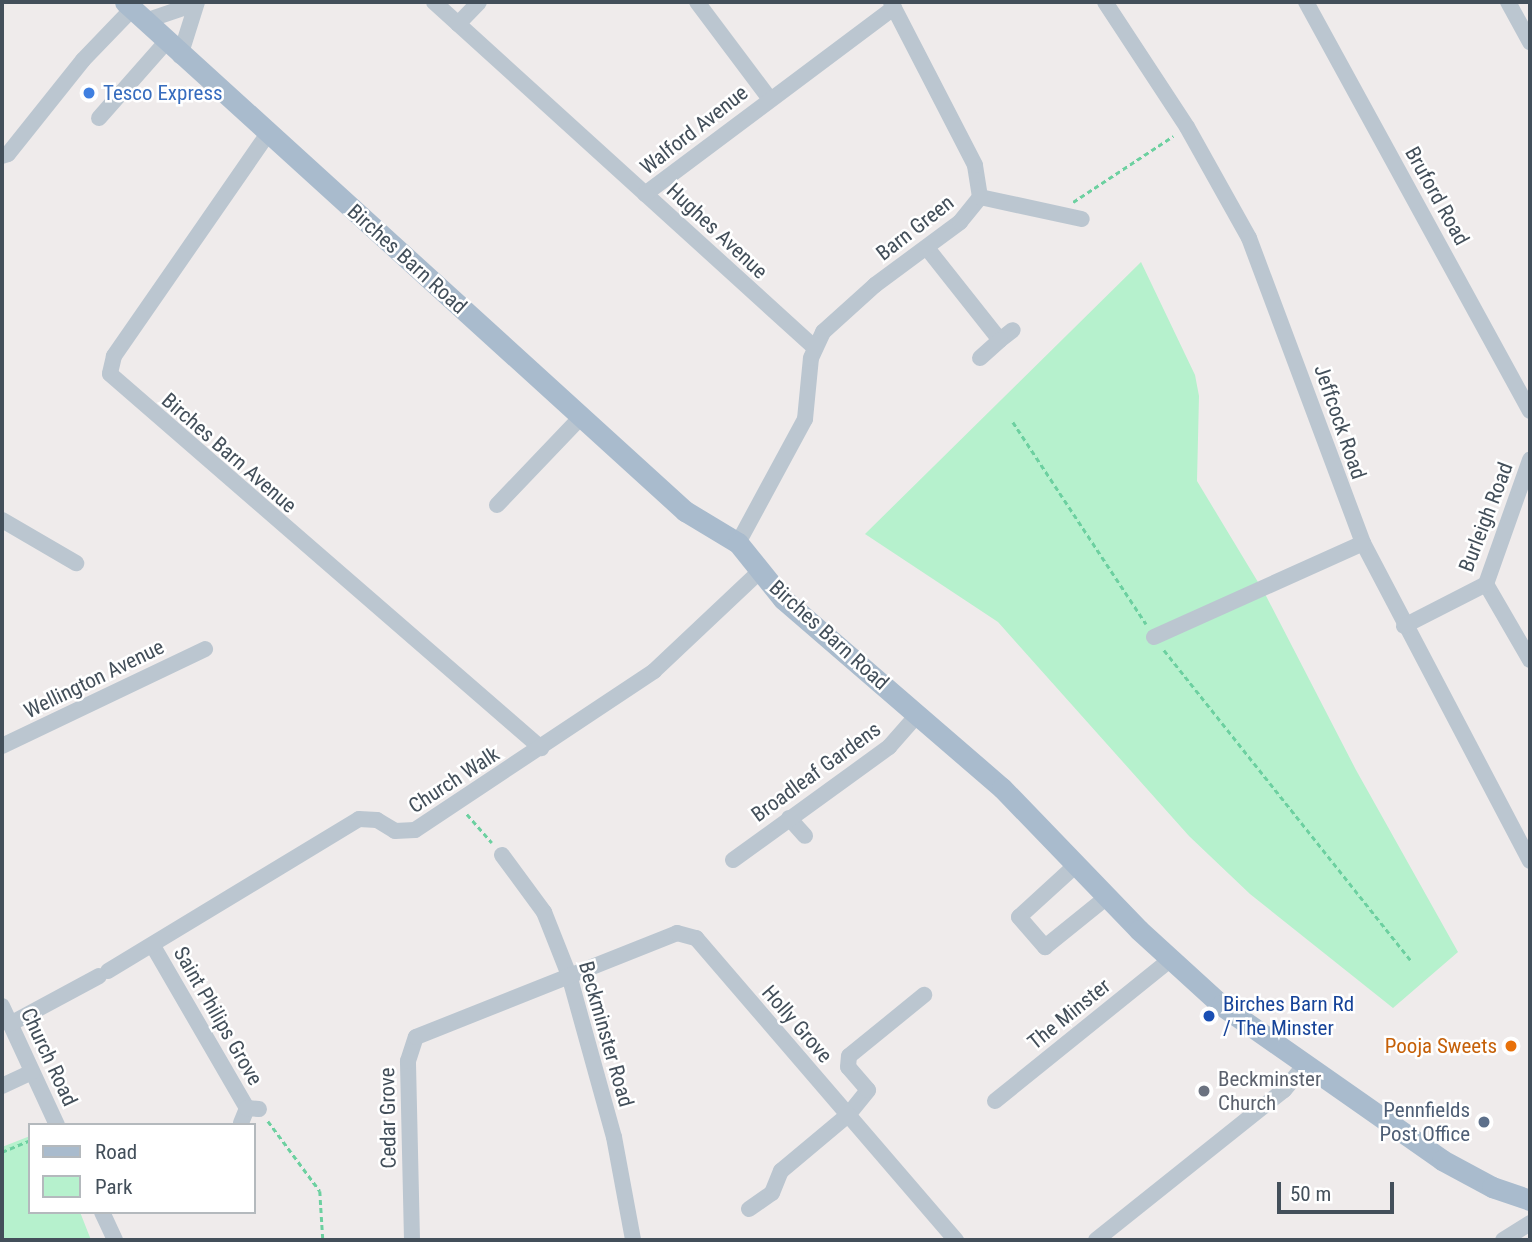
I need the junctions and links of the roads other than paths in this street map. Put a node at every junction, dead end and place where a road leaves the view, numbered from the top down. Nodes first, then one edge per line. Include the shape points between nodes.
1 (434, 2) edge
2 (479, 2) edge
3 (696, 2) edge
4 (1105, 2) edge
5 (1306, 2) edge
6 (1508, 2) edge
7 (196, 3) edge
8 (892, 5) edge
9 (134, 10) edge
10 (458, 24) junction
11 (1530, 42) edge
12 (173, 49) junction
13 (769, 98) junction
14 (99, 118) dead end
15 (267, 135) junction
16 (2, 156) edge
17 (645, 194) junction
18 (980, 197) junction
19 (1082, 219) dead end
20 (927, 248) junction
21 (814, 347) junction
22 (980, 358) dead end
23 (1530, 411) edge
24 (582, 416) junction
25 (1530, 460) edge
26 (497, 505) dead end
27 (2, 520) edge
28 (738, 543) junction
29 (1363, 543) junction
30 (76, 563) dead end
31 (759, 572) junction
32 (1486, 584) junction
33 (1404, 626) junction
34 (1154, 637) road end
35 (205, 649) dead end
36 (1530, 660) edge
37 (918, 713) junction
38 (2, 746) edge
39 (541, 748) junction
40 (789, 818) junction
41 (805, 836) dead end
42 (502, 855) road end
43 (733, 860) dead end
44 (1530, 861) edge
45 (1076, 865) junction
46 (1107, 897) junction
47 (153, 946) junction
48 (1170, 960) junction
49 (569, 975) junction
50 (924, 995) dead end
51 (2, 1006) edge
52 (10, 1024) junction
53 (1304, 1066) junction
54 (32, 1072) junction
55 (2, 1086) edge
56 (995, 1101) dead end
57 (249, 1113) road end
58 (848, 1115) junction
59 (56, 1123) edge
60 (1530, 1200) edge
61 (749, 1209) dead end
62 (103, 1214) edge
63 (1530, 1223) edge
64 (115, 1240) edge
65 (412, 1240) edge
66 (633, 1240) edge
67 (956, 1240) edge
68 (1096, 1240) edge
69 (1503, 1240) edge

1 - 10 street, Hughes Avenue
2 - 10 street
3 - 13 street, Walford Avenue
4 - 29 street, Jeffcock Road via 1187,127 1263,269 1335,478
5 - 23 street, Bruford Road
6 - 11 street
7 - 9 street
7 - 12 street
8 - 13 street, Walford Avenue
8 - 18 street, Barn Green via 975,165
9 - 12 main road, Birches Barn Road
9 - 16 street
10 - 17 street, Hughes Avenue
12 - 14 street
12 - 15 main road, Birches Barn Road
13 - 17 street, Walford Avenue
15 - 24 main road, Birches Barn Road
15 - 39 street, Birches Barn Avenue via 114,356 110,374
17 - 21 street, Hughes Avenue
18 - 19 street
18 - 20 street, Barn Green via 960,222
20 - 21 street, Barn Green via 835,320
20 - 22 street via 1006,335
21 - 28 street via 805,419
24 - 26 street
24 - 28 main road, Birches Barn Road via 685,511
25 - 32 street, Burleigh Road
27 - 30 street
28 - 31 main road, Birches Barn Road
29 - 33 street, Jeffcock Road
29 - 34 street
31 - 37 main road, Birches Barn Road via 783,599
31 - 39 street, Church Walk via 654,671
32 - 33 street, Burleigh Road
32 - 36 street
33 - 44 street, Jeffcock Road
35 - 38 street, Wellington Avenue
37 - 40 street, Broadleaf Gardens via 890,747
37 - 45 main road, Birches Barn Road via 1002,788
39 - 47 street, Church Walk via 408,832 370,818 359,819
40 - 41 street
40 - 43 street, Broadleaf Gardens
42 - 49 street, Beckminster Road via 544,912
45 - 46 main road, Birches Barn Road
45 - 46 street via 1019,917 1045,947
46 - 48 main road, Birches Barn Road
47 - 52 street, Church Walk
47 - 57 street, Saint Philips Grove
48 - 53 main road, Birches Barn Road
48 - 56 street, The Minster
49 - 58 street, Holly Grove via 685,933 696,939
49 - 65 street, Cedar Grove via 421,1033 411,1043
49 - 66 street, Beckminster Road via 614,1137
50 - 58 street via 849,1056 848,1067 868,1090
51 - 52 street, Church Road
52 - 54 street, Church Road
53 - 60 main road, Birches Barn Road via 1442,1160 1492,1187
53 - 68 street via 1284,1090
54 - 55 street
54 - 59 street, Church Road
58 - 61 street via 781,1171 772,1193
58 - 67 street, Holly Grove
62 - 64 street
63 - 69 street

